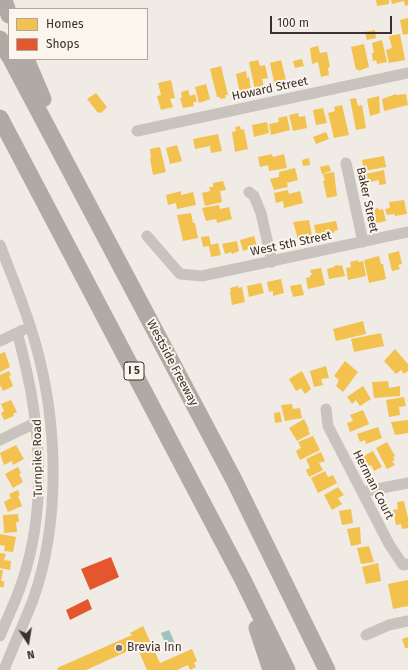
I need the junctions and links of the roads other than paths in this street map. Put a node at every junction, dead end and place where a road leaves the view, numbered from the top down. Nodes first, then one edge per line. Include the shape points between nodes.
1 (4, 0) edge
2 (8, 12) edge
3 (0, 39) edge
4 (8, 54) edge
5 (12, 60) edge
6 (26, 60) edge
7 (408, 73) edge
8 (0, 118) edge
9 (137, 131) dead end
10 (0, 139) edge
11 (55, 143) junction
12 (346, 163) dead end
13 (25, 165) junction
14 (249, 192) dead end
15 (408, 232) edge
16 (147, 236) dead end
17 (363, 242) junction
18 (0, 245) edge
19 (272, 262) junction
20 (30, 326) junction
21 (17, 333) junction
22 (0, 341) edge
23 (326, 409) dead end
24 (35, 423) junction
25 (0, 440) edge
26 (408, 483) edge
27 (362, 492) junction
28 (408, 564) edge
29 (242, 578) junction
30 (408, 621) edge
31 (366, 635) dead end
32 (0, 636) edge
33 (5, 654) edge
34 (327, 668) edge
35 (4, 670) edge
36 (271, 670) edge
37 (287, 670) edge

1 - 2 highway
3 - 4 highway
5 - 11 highway, Westside Freeway
6 - 11 highway via 51,118
7 - 9 street, Howard Street
8 - 13 highway, I 5
10 - 13 highway
11 - 34 highway, Westside Freeway via 234,480
12 - 17 street, Baker Street
13 - 29 highway, I 5
14 - 19 street via 254,196 261,213
15 - 17 street, West 5th Street
16 - 19 street, West 5th Street via 180,274 202,276
17 - 19 street, West 5th Street
18 - 20 street, Turnpike Road
20 - 21 street
20 - 33 street, Turnpike Road via 49,403 53,442 53,491 47,542 33,599
21 - 22 street
21 - 24 street via 23,352
23 - 27 street, Herman Court via 328,426
24 - 25 street
24 - 32 street via 39,460 38,511 22,583
26 - 27 street
27 - 28 street, Herman Court via 389,544 403,564
29 - 36 highway
29 - 37 highway, I 5
30 - 31 street via 389,625
33 - 35 street, Turnpike Road

